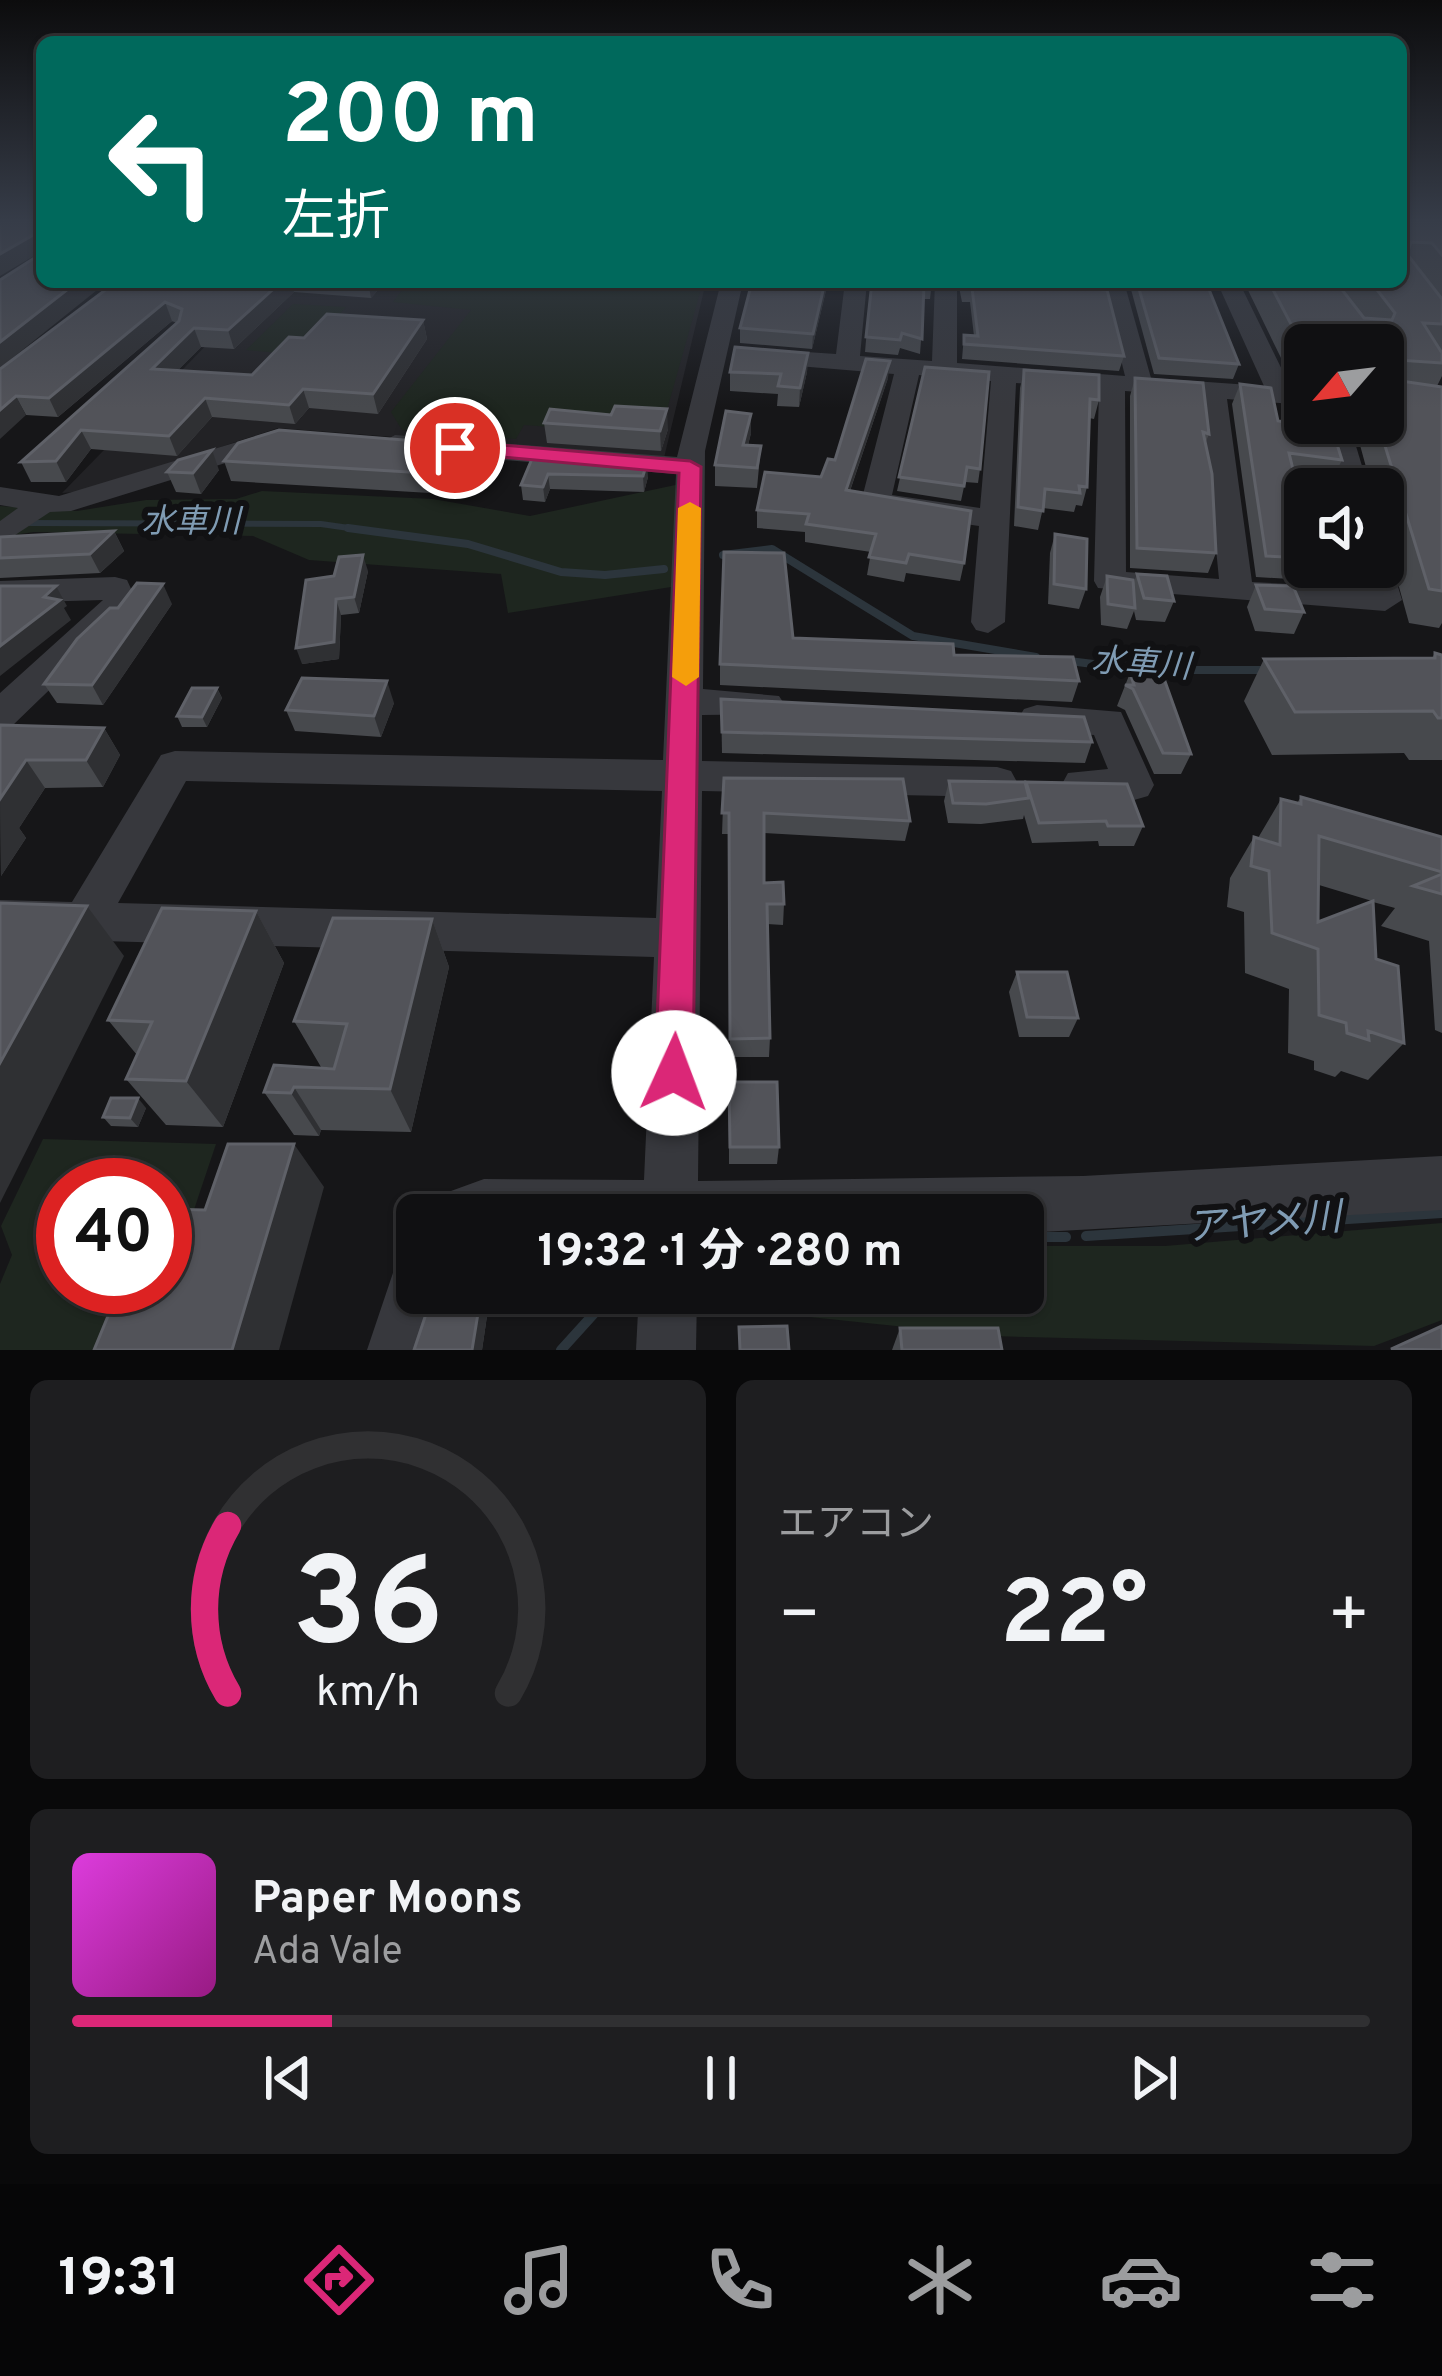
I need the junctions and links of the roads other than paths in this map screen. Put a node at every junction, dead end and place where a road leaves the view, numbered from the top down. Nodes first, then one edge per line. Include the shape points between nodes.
1 (731, 288) edge
2 (855, 288) edge
3 (946, 288) edge
4 (1114, 288) edge
5 (1231, 288) edge
6 (715, 353) junction
7 (847, 363) junction
8 (908, 368) junction
9 (944, 370) junction
10 (1004, 374) junction
11 (1284, 380) edge
12 (1126, 384) junction
13 (1213, 390) junction
14 (1284, 395) edge
15 (304, 436) edge
16 (366, 440) edge
17 (690, 467) junction
18 (13, 506) edge
19 (992, 519) junction
20 (1382, 588) edge
21 (1237, 591) junction
22 (0, 592) edge
23 (988, 622) dead end
24 (685, 701) junction
25 (803, 707) edge
26 (0, 715) edge
27 (991, 716) edge
28 (682, 775) junction
29 (0, 919) edge
30 (83, 923) junction
31 (678, 938) junction
32 (1442, 1183) edge
33 (671, 1194) edge
34 (1044, 1203) edge
35 (407, 1314) edge
36 (667, 1314) edge
37 (397, 1350) edge
38 (666, 1350) edge

1 - 6 street
2 - 7 street
3 - 9 street
4 - 12 street
5 - 11 street
6 - 7 street
6 - 17 street
7 - 8 street
8 - 9 street
8 - 19 street via 876,502
9 - 10 street
10 - 12 street
10 - 19 street
12 - 13 street
12 - 21 street via 1110,581
13 - 14 street
13 - 21 street
15 - 18 street via 255,442 60,505
16 - 17 street
17 - 24 street
19 - 23 street
20 - 21 street via 1385,600
22 - 26 street via 115,587 120,602
24 - 25 street
24 - 28 street
27 - 28 street via 1108,722 1134,785
28 - 30 street via 175,766
28 - 31 street
29 - 30 street
30 - 31 street
31 - 33 street
32 - 34 street via 1266,1198
35 - 37 street
36 - 38 street

